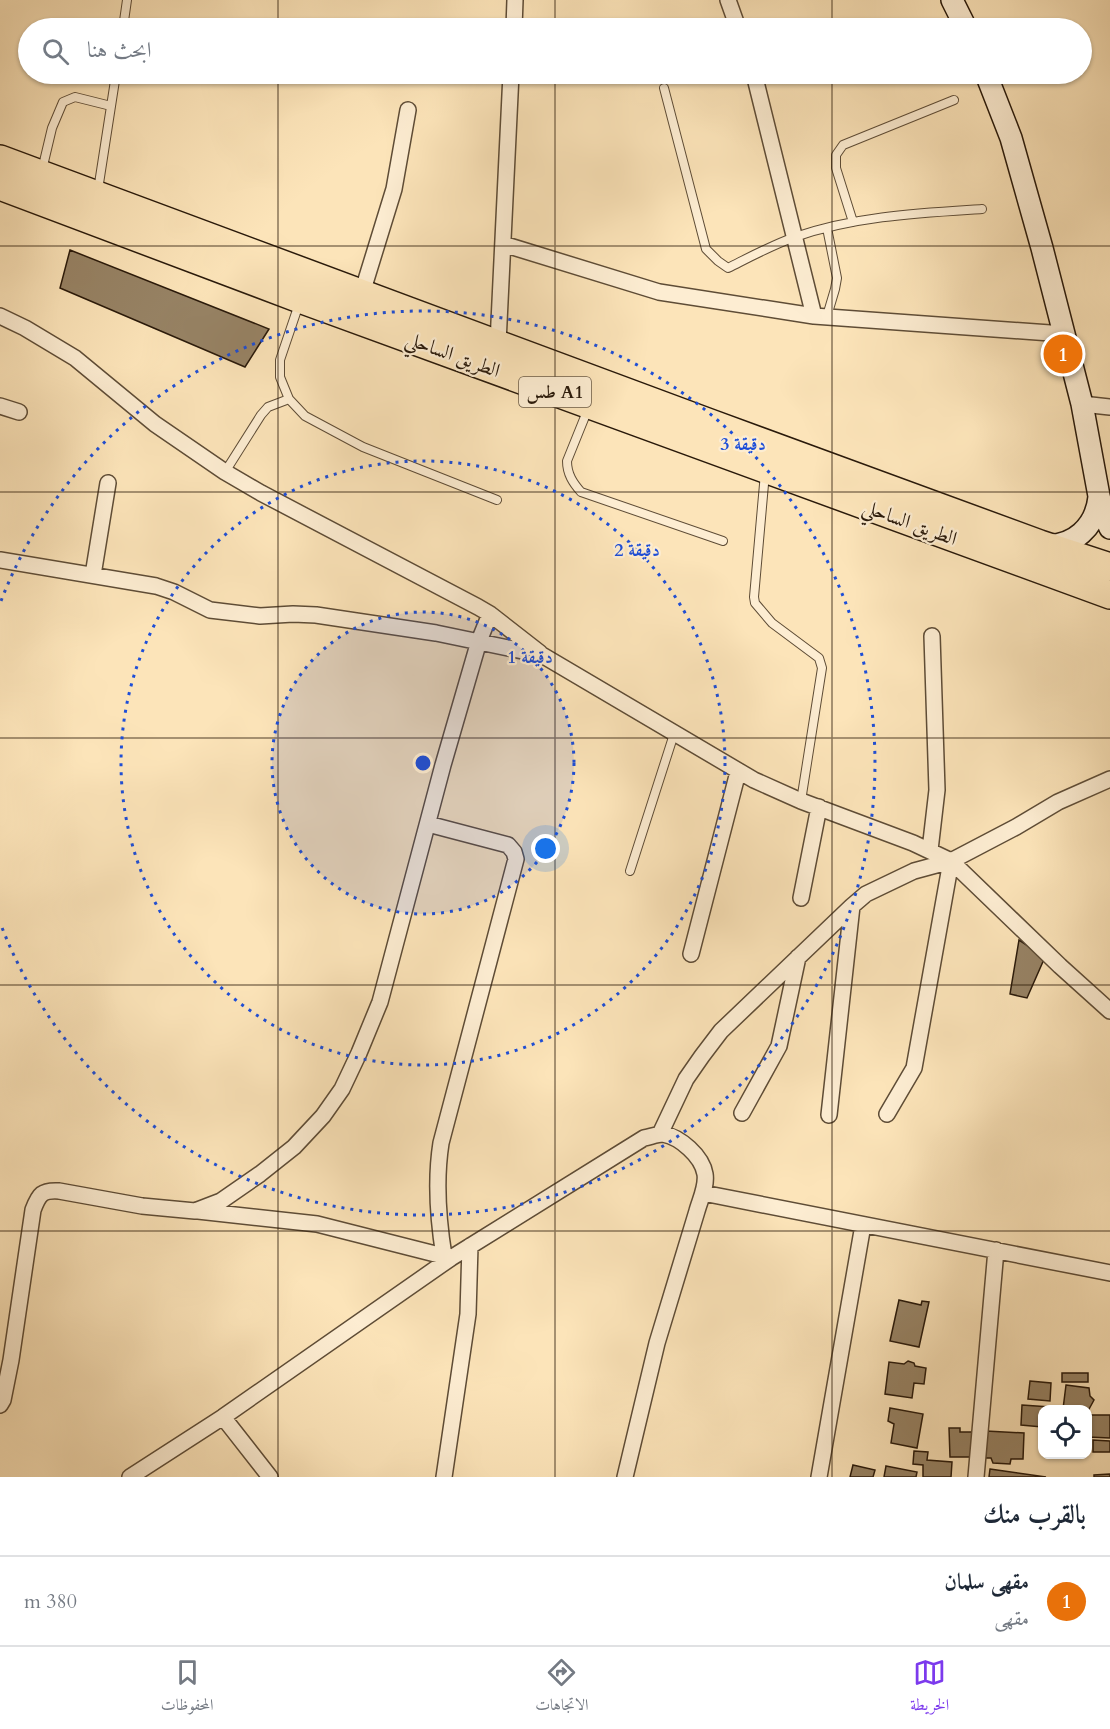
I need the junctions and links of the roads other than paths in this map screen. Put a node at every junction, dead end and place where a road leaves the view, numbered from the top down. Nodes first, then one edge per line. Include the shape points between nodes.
1 (127, 0) edge
2 (515, 0) edge
3 (728, 0) edge
4 (952, 0) edge
5 (124, 18) edge
6 (514, 18) edge
7 (734, 18) edge
8 (961, 18) edge
9 (114, 84) edge
10 (511, 84) edge
11 (757, 84) edge
12 (990, 84) edge
13 (664, 88) dead end
14 (954, 100) dead end
15 (111, 106) junction
16 (408, 110) dead end
17 (0, 159) edge
18 (41, 174) junction
19 (0, 186) edge
20 (97, 194) junction
21 (982, 209) dead end
22 (853, 222) junction
23 (827, 228) junction
24 (795, 237) junction
25 (503, 244) junction
26 (362, 292) junction
27 (300, 299) junction
28 (0, 316) edge
29 (820, 316) junction
30 (1064, 334) junction
31 (498, 343) junction
32 (289, 399) junction
33 (1082, 404) junction
34 (590, 405) junction
35 (0, 406) edge
36 (1110, 407) edge
37 (20, 412) dead end
38 (766, 469) junction
39 (225, 472) junction
40 (108, 483) dead end
41 (1099, 496) junction
42 (497, 500) dead end
43 (1110, 528) edge
44 (723, 541) dead end
45 (1040, 544) junction
46 (0, 560) edge
47 (93, 575) junction
48 (1108, 588) edge
49 (490, 614) junction
50 (932, 636) dead end
51 (479, 641) junction
52 (542, 655) junction
53 (674, 734) junction
54 (738, 772) junction
55 (1110, 779) edge
56 (801, 801) junction
57 (819, 807) junction
58 (428, 824) junction
59 (930, 850) junction
60 (951, 861) junction
61 (630, 871) dead end
62 (801, 898) dead end
63 (852, 906) junction
64 (691, 954) dead end
65 (798, 957) junction
66 (1110, 1011) edge
67 (742, 1113) dead end
68 (887, 1114) dead end
69 (829, 1115) dead end
70 (660, 1134) junction
71 (703, 1192) junction
72 (195, 1211) junction
73 (862, 1225) junction
74 (470, 1246) junction
75 (996, 1250) junction
76 (447, 1257) junction
77 (1110, 1273) edge
78 (0, 1405) edge
79 (223, 1417) junction
80 (130, 1477) edge
81 (270, 1477) edge
82 (444, 1477) edge
83 (625, 1477) edge
84 (819, 1477) edge
85 (976, 1477) edge

1 - 5 lane
2 - 6 street
3 - 7 street
4 - 8 main road
9 - 15 lane
10 - 25 street
11 - 24 street
12 - 30 main road via 1011,138
13 - 24 lane via 706,249 728,267
14 - 22 lane via 843,145 836,155 836,168
15 - 18 lane via 75,96 63,102
15 - 20 lane
16 - 26 street via 394,189
17 - 18 highway, الطريق الساحلي / طس A1
18 - 20 highway, الطريق الساحلي / طس A1
19 - 27 highway, الطريق الساحلي / طس A1
20 - 26 highway, الطريق الساحلي / طس A1
21 - 22 lane
22 - 23 lane
23 - 24 lane
23 - 29 lane via 837,278
24 - 29 street
25 - 29 street via 659,292
25 - 31 street
26 - 31 highway, الطريق الساحلي / طس A1
27 - 32 lane via 279,360 280,377
27 - 34 highway, الطريق الساحلي / طس A1
28 - 39 street via 75,358 155,424
29 - 30 street
30 - 33 main road
31 - 45 highway, الطريق الساحلي / طس A1
32 - 39 lane via 268,407
32 - 42 lane via 305,416 363,447
33 - 36 street
33 - 41 main road
34 - 38 highway, الطريق الساحلي / طس A1
34 - 44 lane via 567,461 567,470 581,492
35 - 37 street
38 - 48 highway, الطريق الساحلي / طس A1
38 - 56 lane via 755,603 821,663
39 - 49 street
40 - 47 street
41 - 43 main road
41 - 45 main road via 1095,515 1084,531 1068,542
45 - 48 highway, الطريق الساحلي / طس A1
46 - 47 street
47 - 51 street via 156,586 210,610 260,616 316,615
49 - 51 street
49 - 52 street
50 - 59 street via 937,790
51 - 52 street
51 - 58 street
52 - 53 street
53 - 54 street
53 - 61 lane
54 - 56 street
54 - 64 street
55 - 60 street via 1058,802
56 - 57 street
57 - 59 street
57 - 62 street
58 - 72 street via 380,1002 342,1089 309,1132 280,1159 221,1201
58 - 76 street via 508,845 516,860 441,1143 438,1196
59 - 60 street
60 - 63 street via 914,871 866,894
60 - 66 street
60 - 68 street via 914,1068
63 - 65 street
63 - 69 street
65 - 67 street via 779,1046
65 - 70 street via 721,1031 686,1080
70 - 71 street via 675,1138 700,1161 705,1174
70 - 74 street via 645,1138
71 - 73 street
71 - 83 street via 657,1343
72 - 76 street via 317,1224
72 - 78 street via 59,1191 42,1193 33,1210 11,1360
73 - 75 street
73 - 84 street
74 - 76 street
74 - 82 street via 468,1314
75 - 77 street
75 - 85 street
76 - 79 street
79 - 80 street
79 - 81 street

